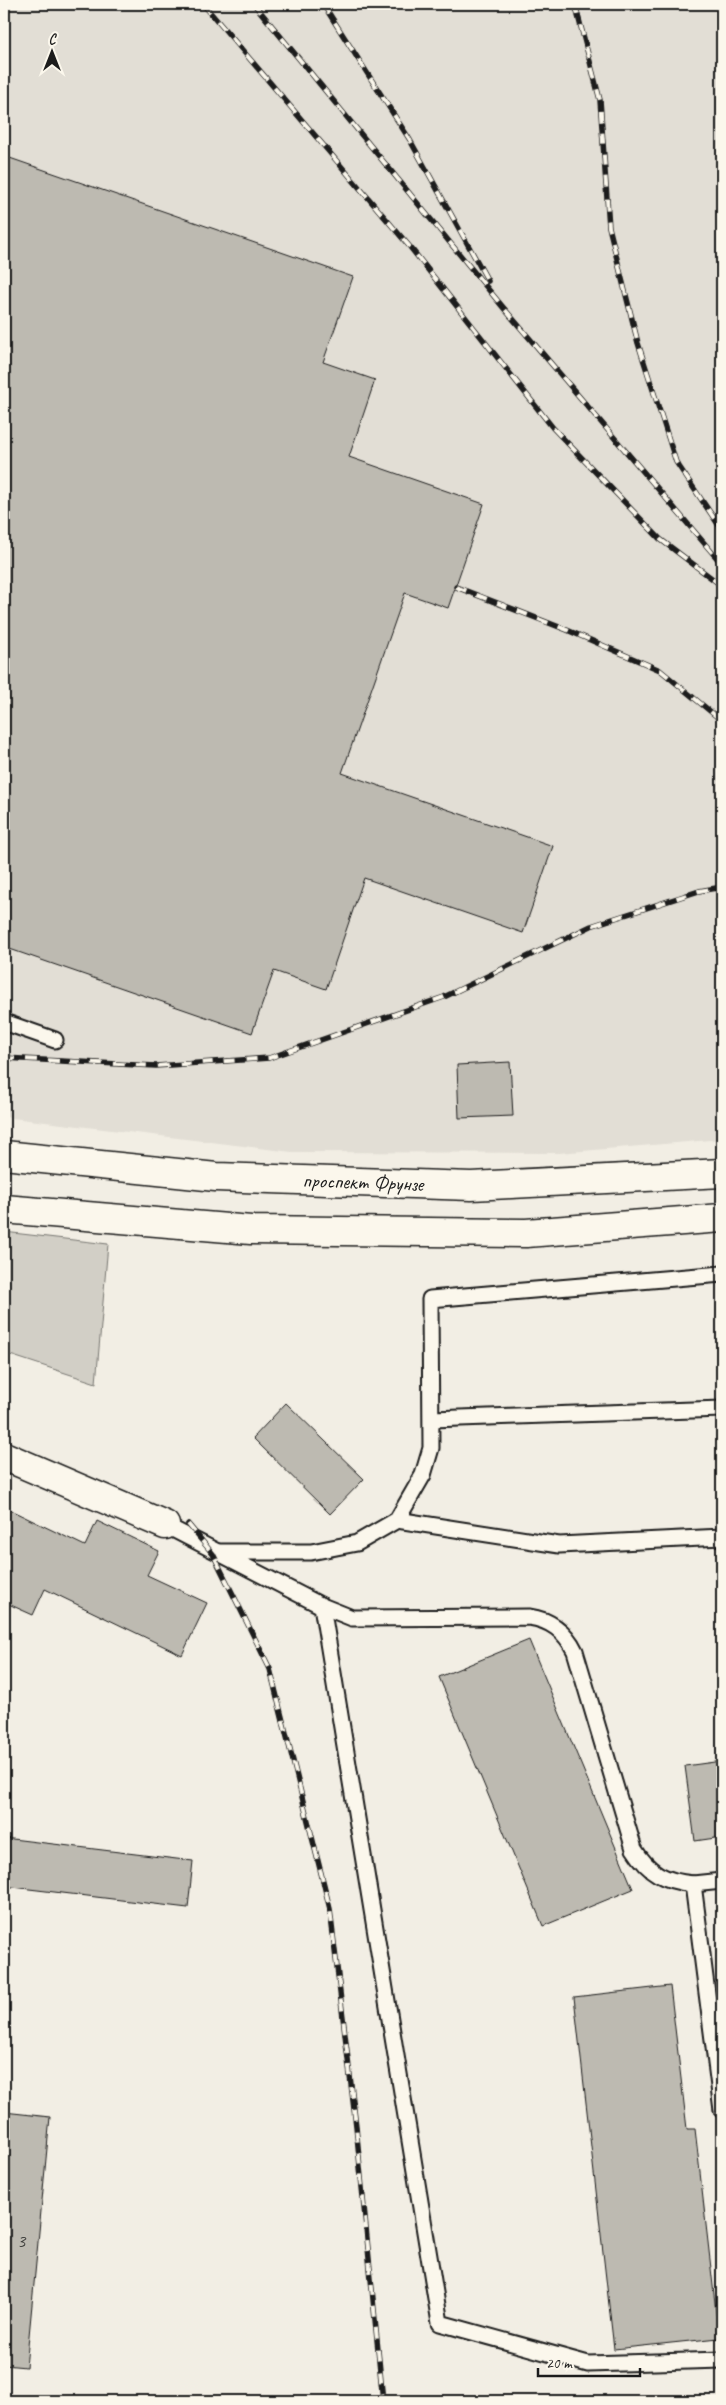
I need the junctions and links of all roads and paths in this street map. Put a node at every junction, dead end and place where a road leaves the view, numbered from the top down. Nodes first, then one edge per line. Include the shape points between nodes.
1 (4, 1022) edge
2 (55, 1040) dead end
3 (4, 1155) edge
4 (722, 1173) edge
5 (4, 1209) edge
6 (722, 1218) edge
7 (722, 1274) edge
8 (722, 1409) edge
9 (432, 1419) junction
10 (4, 1456) edge
11 (397, 1520) junction
12 (165, 1525) joint
13 (722, 1537) edge
14 (218, 1552) junction
15 (322, 1606) junction
16 (722, 1881) edge
17 (693, 1884) junction
18 (722, 2110) edge
19 (722, 2360) edge

1 - 2 lane
3 - 4 main road, проспект Фрунзе via 216,1177 472,1186
5 - 6 main road via 251,1230 526,1233
7 - 9 lane via 430,1299
8 - 9 lane
9 - 11 lane via 431,1448 423,1475
10 - 12 main road
11 - 13 lane via 558,1545
11 - 14 lane via 357,1543 311,1552
12 - 14 lane
14 - 15 lane
15 - 17 lane via 352,1618 529,1617 544,1619 556,1627 568,1638 575,1651 634,1849 644,1865 658,1875 675,1882
15 - 19 lane via 440,2323 588,2364
16 - 17 lane
17 - 18 lane

